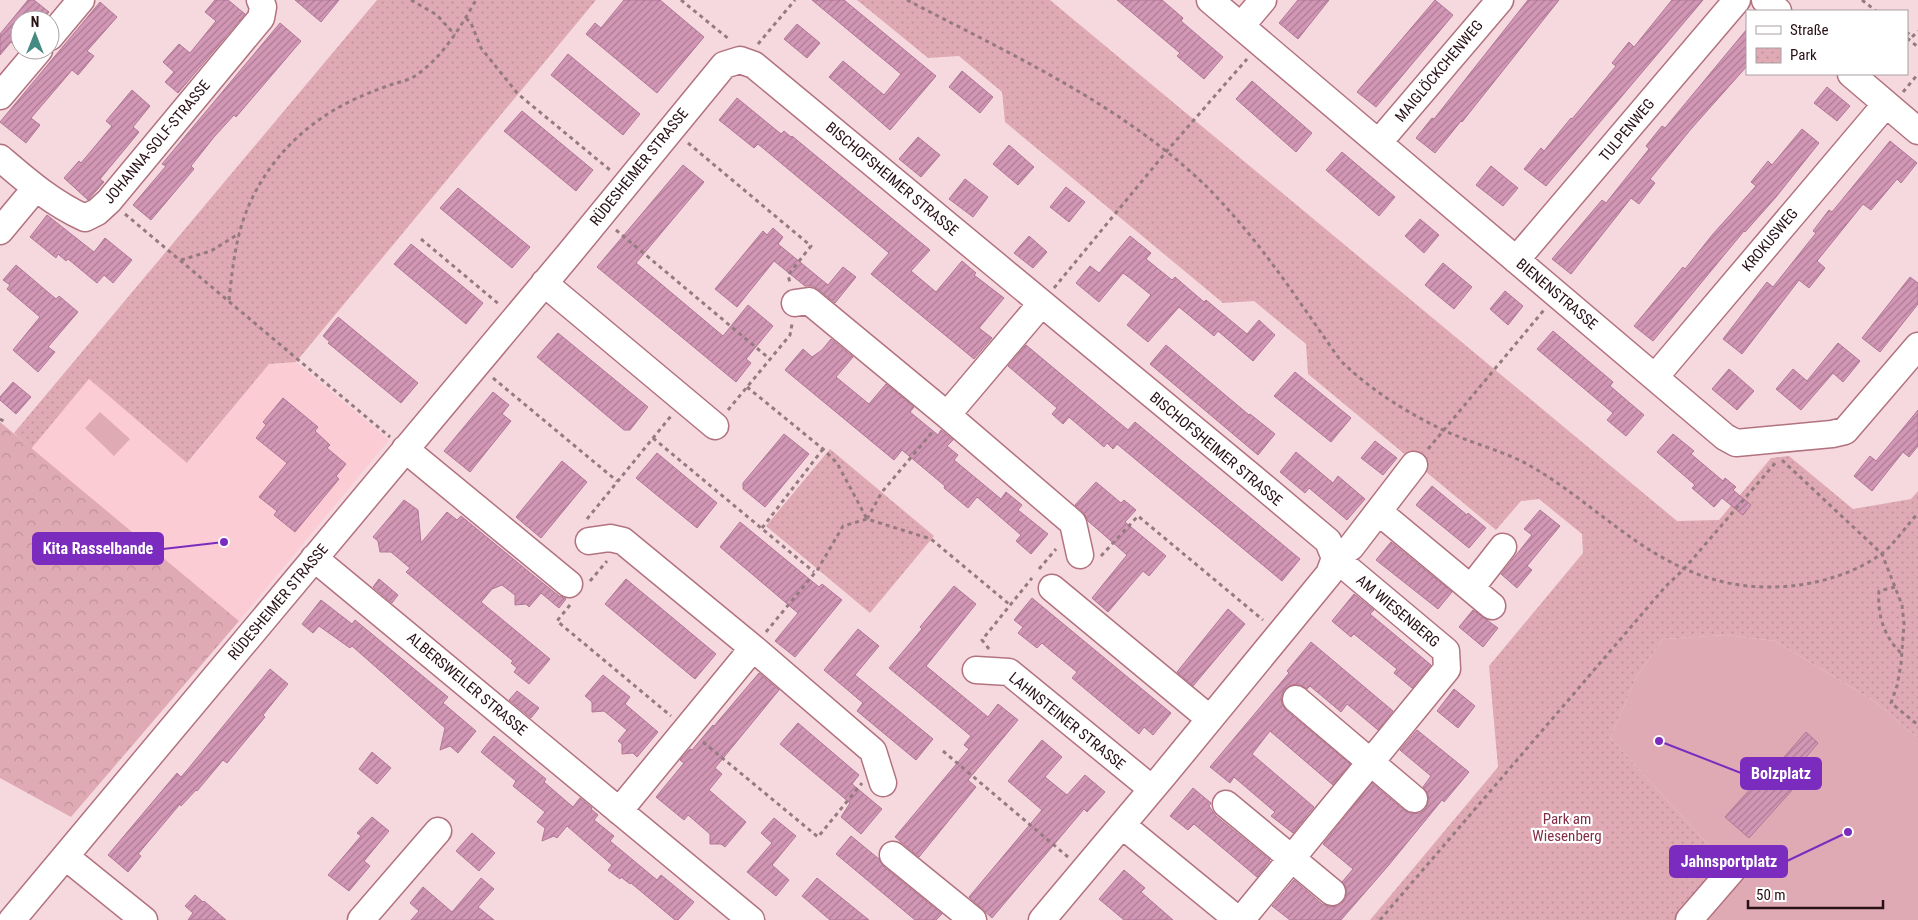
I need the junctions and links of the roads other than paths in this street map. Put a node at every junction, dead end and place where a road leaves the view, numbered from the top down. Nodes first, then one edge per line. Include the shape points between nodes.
1 (81, 0) edge
2 (260, 0) edge
3 (1210, 0) edge
4 (1263, 0) edge
5 (1500, 0) edge
6 (1737, 0) edge
7 (1765, 0) edge
8 (1777, 10) edge
9 (60, 25) edge
10 (1241, 26) junction
11 (743, 51) joint
12 (31, 60) edge
13 (1852, 75) edge
14 (0, 96) edge
15 (1886, 104) junction
16 (1918, 131) edge
17 (1379, 142) junction
18 (0, 158) edge
19 (36, 189) junction
20 (0, 231) edge
21 (1516, 260) junction
22 (544, 283) junction
23 (795, 303) road end
24 (1041, 304) junction
25 (1918, 346) edge
26 (1655, 377) junction
27 (948, 415) junction
28 (715, 426) road end
29 (405, 448) junction
30 (1414, 465) road end
31 (1379, 512) junction
32 (599, 540) road end
33 (1503, 548) dead end
34 (1080, 555) road end
35 (314, 558) junction
36 (1335, 558) junction
37 (569, 584) dead end
38 (1052, 588) dead end
39 (1471, 588) junction
40 (1492, 606) dead end
41 (753, 648) junction
42 (976, 670) dead end
43 (1296, 699) dead end
44 (1210, 719) junction
45 (1370, 763) junction
46 (881, 776) road end
47 (1152, 790) junction
48 (1414, 799) dead end
49 (1226, 804) dead end
50 (619, 811) junction
51 (1122, 825) junction
52 (438, 831) dead end
53 (893, 855) dead end
54 (66, 857) junction
55 (1292, 859) junction
56 (1734, 868) dead end
57 (1332, 892) dead end
58 (1048, 918) edge
59 (12, 920) edge
60 (144, 920) edge
61 (361, 920) edge
62 (751, 920) edge
63 (972, 920) edge
64 (1239, 920) edge
65 (1689, 920) edge

1 - 9 street
2 - 19 street, JOHANNA-SOLF-STRASSE via 263,7 261,18 97,212 85,218
3 - 10 street, BIENENSTRASSE
4 - 10 street
5 - 17 street, MAIGLÖCKCHENWEG
6 - 21 street, TULPENWEG
7 - 8 street
10 - 17 street, BIENENSTRASSE
11 - 22 street, RÜDESHEIMER STRASSE via 724,65
11 - 24 street, BISCHOFSHEIMER STRASSE via 754,65
12 - 14 street
13 - 15 street
15 - 16 street
15 - 26 street, KROKUSWEG
17 - 21 street, BIENENSTRASSE
18 - 19 street, JOHANNA-SOLF-STRASSE
19 - 20 street
21 - 26 street, BIENENSTRASSE
22 - 28 street
22 - 29 street, RÜDESHEIMER STRASSE
23 - 27 street via 809,301
24 - 27 street
24 - 36 street, BISCHOFSHEIMER STRASSE via 1328,542
25 - 26 street, BIENENSTRASSE via 1845,430 1832,434 1736,442
27 - 34 street via 1074,523
29 - 35 street, RÜDESHEIMER STRASSE
29 - 37 street
30 - 31 street
31 - 36 street via 1351,547
31 - 39 street
32 - 41 street via 623,541
33 - 39 street
35 - 50 street, ALBERSWEILER STRASSE
35 - 54 street, RÜDESHEIMER STRASSE
36 - 44 street via 1329,574
36 - 45 street, AM WIESENBERG via 1446,651 1447,669
38 - 44 street
39 - 40 street
41 - 46 street via 873,751
41 - 50 street
42 - 47 street, LAHNSTEINER STRASSE via 1009,672
43 - 45 street
44 - 47 street
45 - 48 street
45 - 55 street, AM WIESENBERG
47 - 51 street
49 - 55 street
50 - 62 street, ALBERSWEILER STRASSE
51 - 58 street
51 - 64 street
52 - 61 street
53 - 63 street
54 - 59 street, RÜDESHEIMER STRASSE
54 - 60 street
55 - 57 street
55 - 64 street, AM WIESENBERG
56 - 65 street

